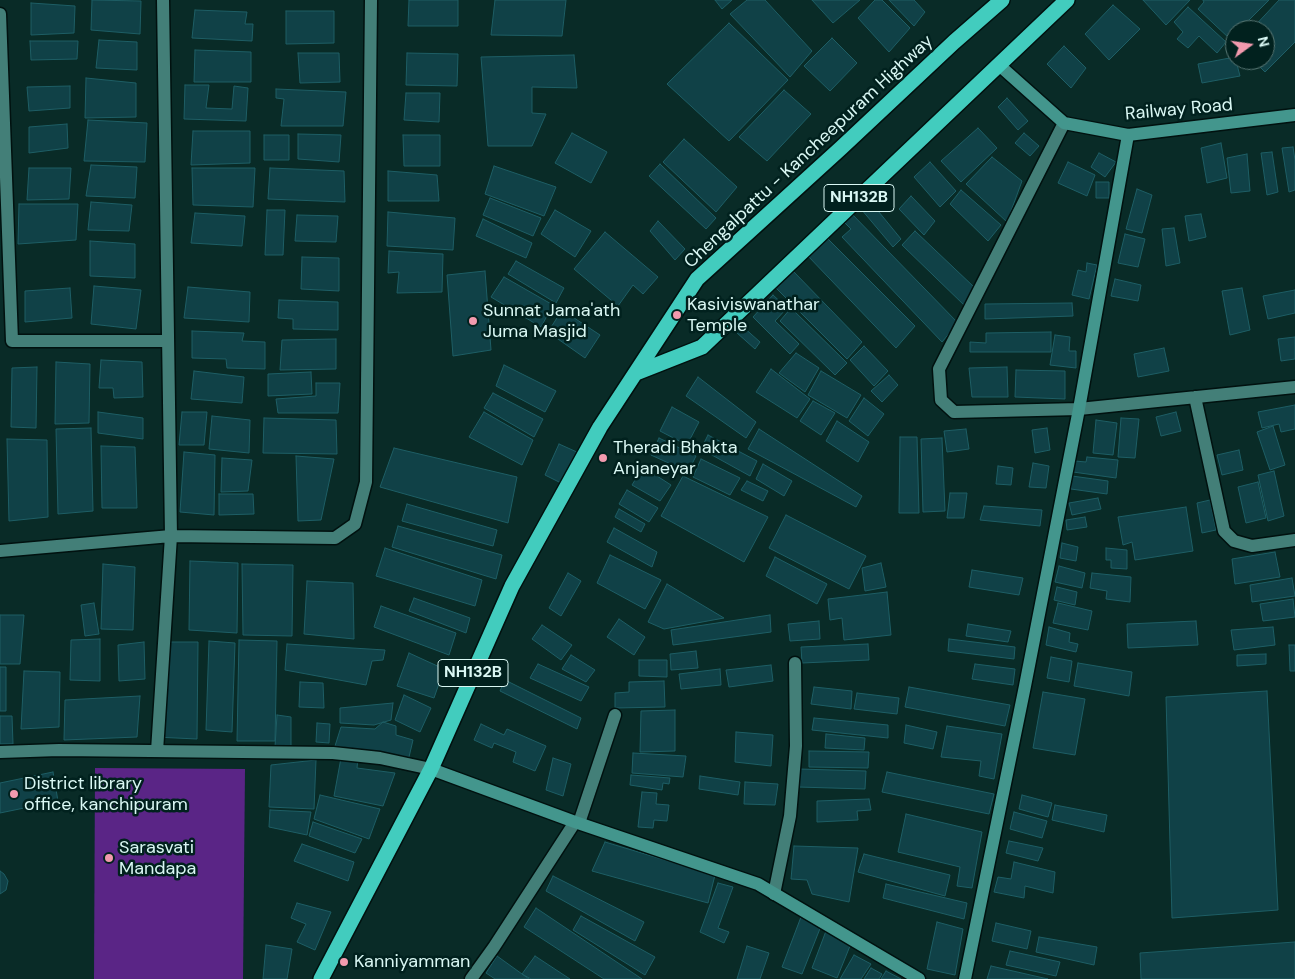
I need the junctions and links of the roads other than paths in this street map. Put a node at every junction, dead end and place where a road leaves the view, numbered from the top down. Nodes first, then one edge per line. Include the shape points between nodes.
1 (163, 0) edge
2 (371, 0) edge
3 (1002, 0) edge
4 (1067, 0) edge
5 (0, 14) edge
6 (999, 65) junction
7 (1295, 115) edge
8 (1064, 123) junction
9 (1128, 135) junction
10 (168, 341) junction
11 (636, 373) junction
12 (1295, 387) edge
13 (1195, 397) junction
14 (1079, 408) junction
15 (171, 536) junction
16 (1295, 540) edge
17 (0, 551) edge
18 (795, 663) dead end
19 (614, 714) dead end
20 (157, 751) junction
21 (0, 752) edge
22 (431, 769) junction
23 (577, 823) junction
24 (774, 894) junction
25 (321, 979) edge
26 (471, 979) edge
27 (919, 979) edge
28 (965, 979) edge

1 - 10 street
2 - 15 street via 366,482 355,524 336,538
3 - 11 highway, Chengalpattu - Kancheepuram Highway / NH132B via 698,279
4 - 6 highway, NH132B
5 - 10 street via 12,340
6 - 8 street
6 - 11 highway, NH132B via 702,347
7 - 9 street, Railway Road
8 - 9 street, Railway Road
8 - 14 street via 939,369 941,400 954,412
9 - 14 street
10 - 15 street
11 - 22 highway, Chengalpattu - Kancheepuram Highway / NH132B via 600,427 512,586
12 - 13 street
13 - 14 street
13 - 16 street via 1224,532 1234,541 1252,546
14 - 28 street
15 - 17 street
15 - 20 street
18 - 24 street via 796,746 790,816
19 - 23 street
20 - 21 street
20 - 22 street via 333,752
22 - 23 street
22 - 25 highway, Chengalpattu - Kancheepuram Highway / NH132B
23 - 24 street via 758,884
23 - 26 street
24 - 27 street

